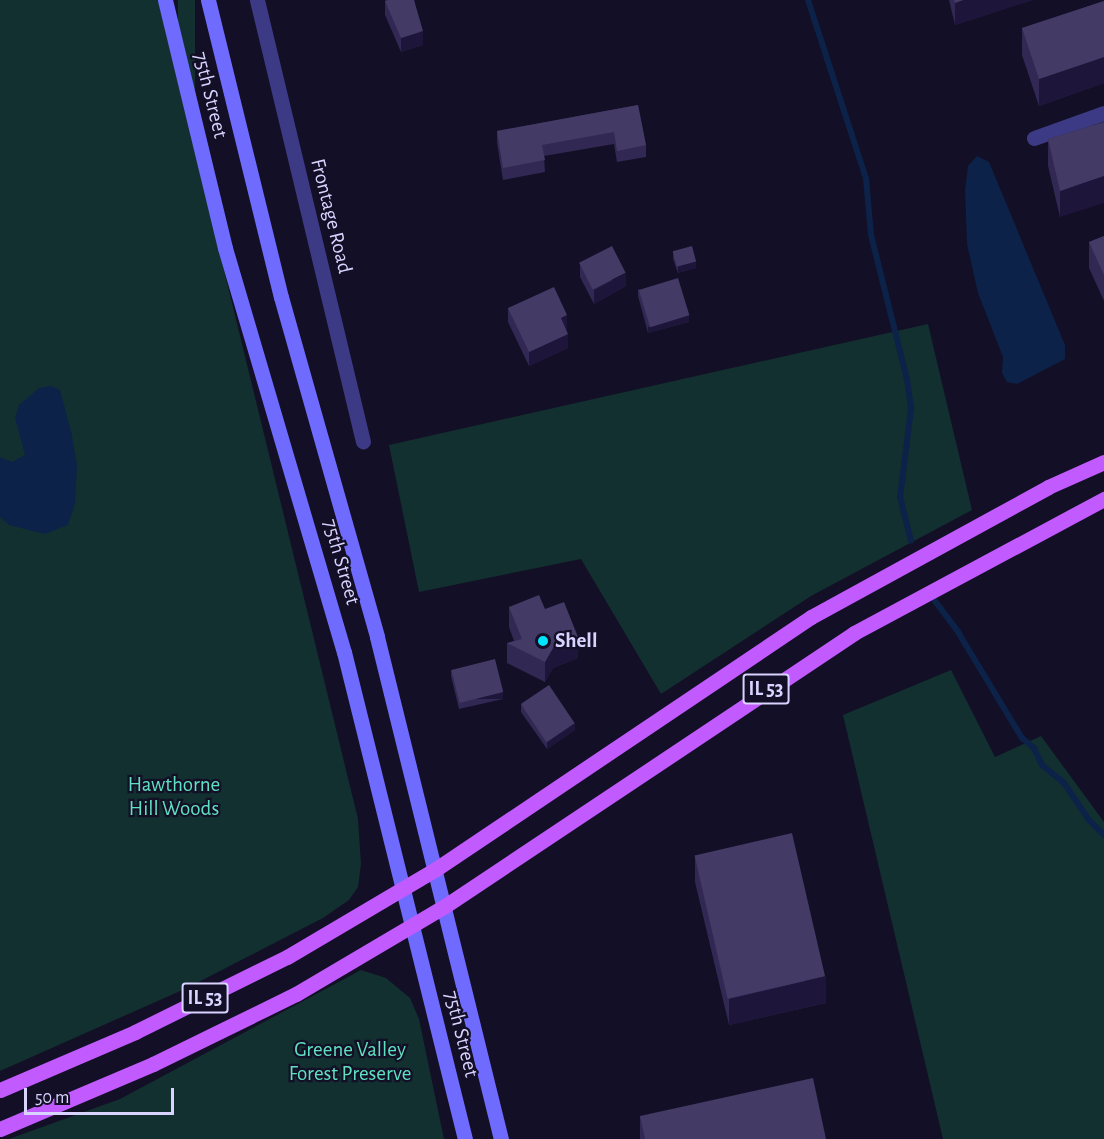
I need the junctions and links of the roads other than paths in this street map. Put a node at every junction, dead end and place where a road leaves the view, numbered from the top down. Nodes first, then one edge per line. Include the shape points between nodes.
1 (165, 0) edge
2 (208, 0) edge
3 (257, 0) edge
4 (1104, 113) edge
5 (1034, 138) dead end
6 (363, 441) dead end
7 (1104, 462) edge
8 (1104, 499) edge
9 (436, 869) junction
10 (403, 889) junction
11 (445, 906) junction
12 (413, 927) junction
13 (0, 1090) edge
14 (0, 1129) edge
15 (465, 1139) edge
16 (501, 1139) edge

1 - 10 main road, 75th Street via 228,260 328,596
2 - 9 main road, 75th Street via 281,297 371,615
3 - 6 street, Frontage Road
4 - 5 street
7 - 9 main road, IL 53 via 1048,487 811,617
8 - 11 main road, IL 53 via 854,633
9 - 10 main road, IL 53
9 - 11 main road, 75th Street
10 - 12 main road, 75th Street
10 - 13 main road, IL 53 via 232,985
11 - 12 main road, IL 53
11 - 16 main road, 75th Street
12 - 14 main road, IL 53 via 211,1038
12 - 15 main road, 75th Street

